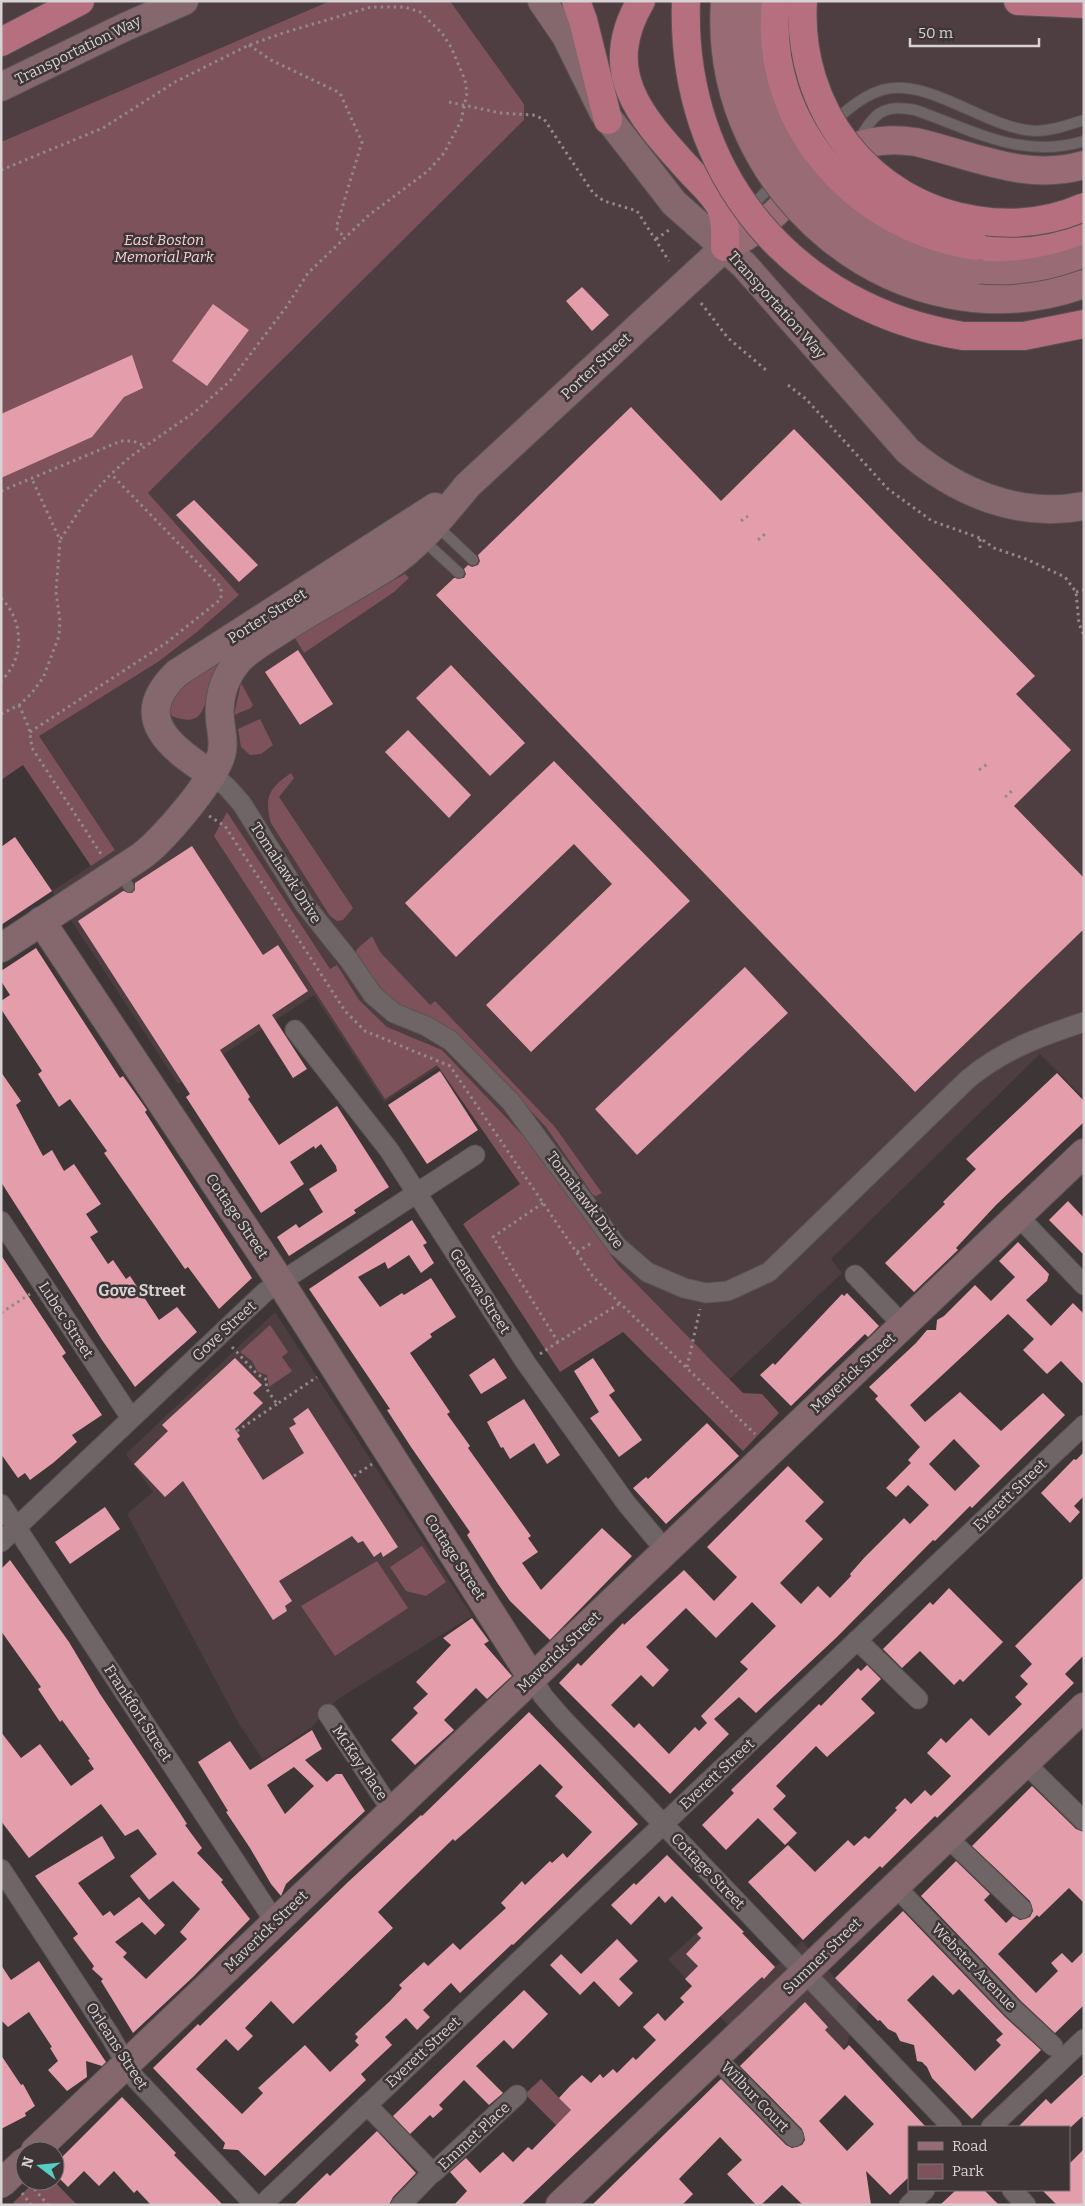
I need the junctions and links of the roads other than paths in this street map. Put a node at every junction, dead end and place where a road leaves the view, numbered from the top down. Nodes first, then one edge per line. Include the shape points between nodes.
1 (184, 1) edge
2 (542, 1) edge
3 (576, 1) edge
4 (641, 1) edge
5 (686, 1) edge
6 (725, 1) edge
7 (750, 1) edge
8 (776, 1) edge
9 (803, 1) edge
10 (1018, 1) edge
11 (1068, 2) edge
12 (79, 3) edge
13 (1, 42) edge
14 (1, 88) edge
15 (608, 120) junction
16 (1084, 120) edge
17 (1084, 141) edge
18 (853, 148) junction
19 (1084, 165) edge
20 (1084, 207) edge
21 (1084, 229) edge
22 (725, 247) junction
23 (1084, 253) edge
24 (975, 259) junction
25 (1084, 284) edge
26 (1084, 324) edge
27 (468, 485) junction
28 (1084, 506) edge
29 (428, 531) junction
30 (473, 560) dead end
31 (459, 573) dead end
32 (220, 720) junction
33 (170, 744) junction
34 (212, 775) junction
35 (42, 921) junction
36 (1, 948) edge
37 (1084, 1022) edge
38 (295, 1030) dead end
39 (1084, 1154) edge
40 (475, 1155) dead end
41 (417, 1191) junction
42 (1018, 1216) junction
43 (1, 1221) edge
44 (855, 1275) dead end
45 (280, 1282) junction
46 (1084, 1285) edge
47 (904, 1325) junction
48 (131, 1418) junction
49 (1084, 1425) edge
50 (1, 1504) edge
51 (16, 1527) junction
52 (1, 1542) edge
53 (666, 1551) junction
54 (858, 1640) junction
55 (532, 1678) junction
56 (918, 1700) dead end
57 (1084, 1707) edge
58 (328, 1714) dead end
59 (1024, 1763) junction
60 (392, 1811) junction
61 (1084, 1821) edge
62 (663, 1824) junction
63 (947, 1837) junction
64 (1, 1869) edge
65 (895, 1886) junction
66 (1022, 1909) dead end
67 (275, 1922) junction
68 (804, 1972) junction
69 (1084, 2039) edge
70 (1053, 2046) dead end
71 (716, 2057) junction
72 (126, 2064) junction
73 (517, 2095) dead end
74 (367, 2105) junction
75 (951, 2126) edge
76 (992, 2126) edge
77 (794, 2137) dead end
78 (45, 2141) edge
79 (15, 2171) edge
80 (430, 2172) junction
81 (1, 2184) edge
82 (923, 2191) edge
83 (1013, 2191) edge
84 (255, 2205) edge
85 (262, 2205) edge
86 (401, 2205) edge
87 (560, 2205) edge
88 (909, 2205) edge
89 (1026, 2205) edge

1 - 14 main road, Transportation Way
2 - 15 main road, Transportation Way via 566,36
3 - 15 highway
4 - 22 highway via 630,23 624,51 630,93 655,132 720,206
5 - 26 highway, bridge via 687,52 699,114 717,161 752,216 790,257 837,292 900,321 962,336 1024,336
6 - 25 main road, bridge via 729,67 750,137 782,190 836,244 884,273 924,288 963,297 1017,299
7 - 24 main road, bridge via 750,38 762,98 782,145 808,183 845,219 878,241 933,264
8 - 24 highway, bridge via 776,39 782,78 800,123 823,161 856,195 897,222
9 - 20 highway, bridge via 806,60 821,105 848,148 885,183 931,209 980,221 1027,222
10 - 11 highway
12 - 13 highway
15 - 22 main road, Transportation Way via 674,203
16 - 22 lane via 1044,131 1026,130 916,89 891,88 872,94 850,108 749,209
17 - 18 lane via 1061,148 1012,144 914,110 898,108 884,110 871,119
18 - 19 main road via 871,141 900,140 1027,171
18 - 22 main road via 808,179 753,233
21 - 24 highway
22 - 27 main road, Porter Street
22 - 28 main road, Transportation Way via 888,429 931,470 982,497 1011,505 1040,509
23 - 24 main road via 1030,269
27 - 29 main road, Porter Street
27 - 33 main road, Porter Street via 371,551 177,673 160,694 155,708 157,724
29 - 30 lane
29 - 31 lane
29 - 32 main road, Porter Street via 384,568 294,621 240,659 222,693
32 - 33 main road via 210,742 201,747 182,748
32 - 34 main road, Porter Street via 223,748
33 - 34 main road, Porter Street
34 - 35 main road, Porter Street via 156,845
34 - 37 street, Tomahawk Drive via 242,804 305,905 380,1003 394,1014 426,1026 451,1041 511,1102 617,1246 647,1272 678,1286 704,1293 728,1291 769,1272 990,1061 1040,1036
35 - 36 main road, Porter Street
35 - 45 main road, Cottage Street
38 - 41 street, Geneva Street
39 - 42 main road, Maverick Street
40 - 41 street, Gove Street
41 - 45 street, Gove Street
41 - 53 street, Geneva Street via 526,1363 626,1503
42 - 46 street
42 - 47 main road, Maverick Street
43 - 48 street, Lubec Street
44 - 47 street
45 - 48 street, Gove Street via 265,1292
45 - 55 main road, Cottage Street
47 - 53 main road, Maverick Street
48 - 51 street, Gove Street
49 - 54 street, Everett Street
50 - 51 street, Frankfort Street
51 - 52 street, Gove Street
51 - 67 street, Frankfort Street
53 - 55 main road, Maverick Street
54 - 56 street
54 - 62 street, Everett Street
55 - 60 main road, Maverick Street
55 - 62 street, Cottage Street via 562,1718
57 - 59 main road, Sumner Street
58 - 60 street, McKay Place
59 - 61 street
59 - 63 main road, Sumner Street
60 - 67 main road, Maverick Street
62 - 68 street, Cottage Street
62 - 74 street, Everett Street
63 - 65 main road, Sumner Street
63 - 66 street
64 - 72 street, Orleans Street via 110,2034
65 - 68 main road, Sumner Street
65 - 70 street, Webster Avenue
67 - 72 main road, Maverick Street
68 - 71 main road, Sumner Street
68 - 75 street, Cottage Street
69 - 76 street
71 - 77 street, Wilbur Court
71 - 87 main road, Sumner Street
72 - 78 main road, Maverick Street
72 - 84 street, Orleans Street via 144,2090
73 - 80 street, Emmet Place via 437,2172
74 - 80 street, Emmet Place
74 - 85 street, Everett Street
79 - 81 main road, bridge
80 - 86 street, Emmet Place
82 - 88 street
83 - 89 street

